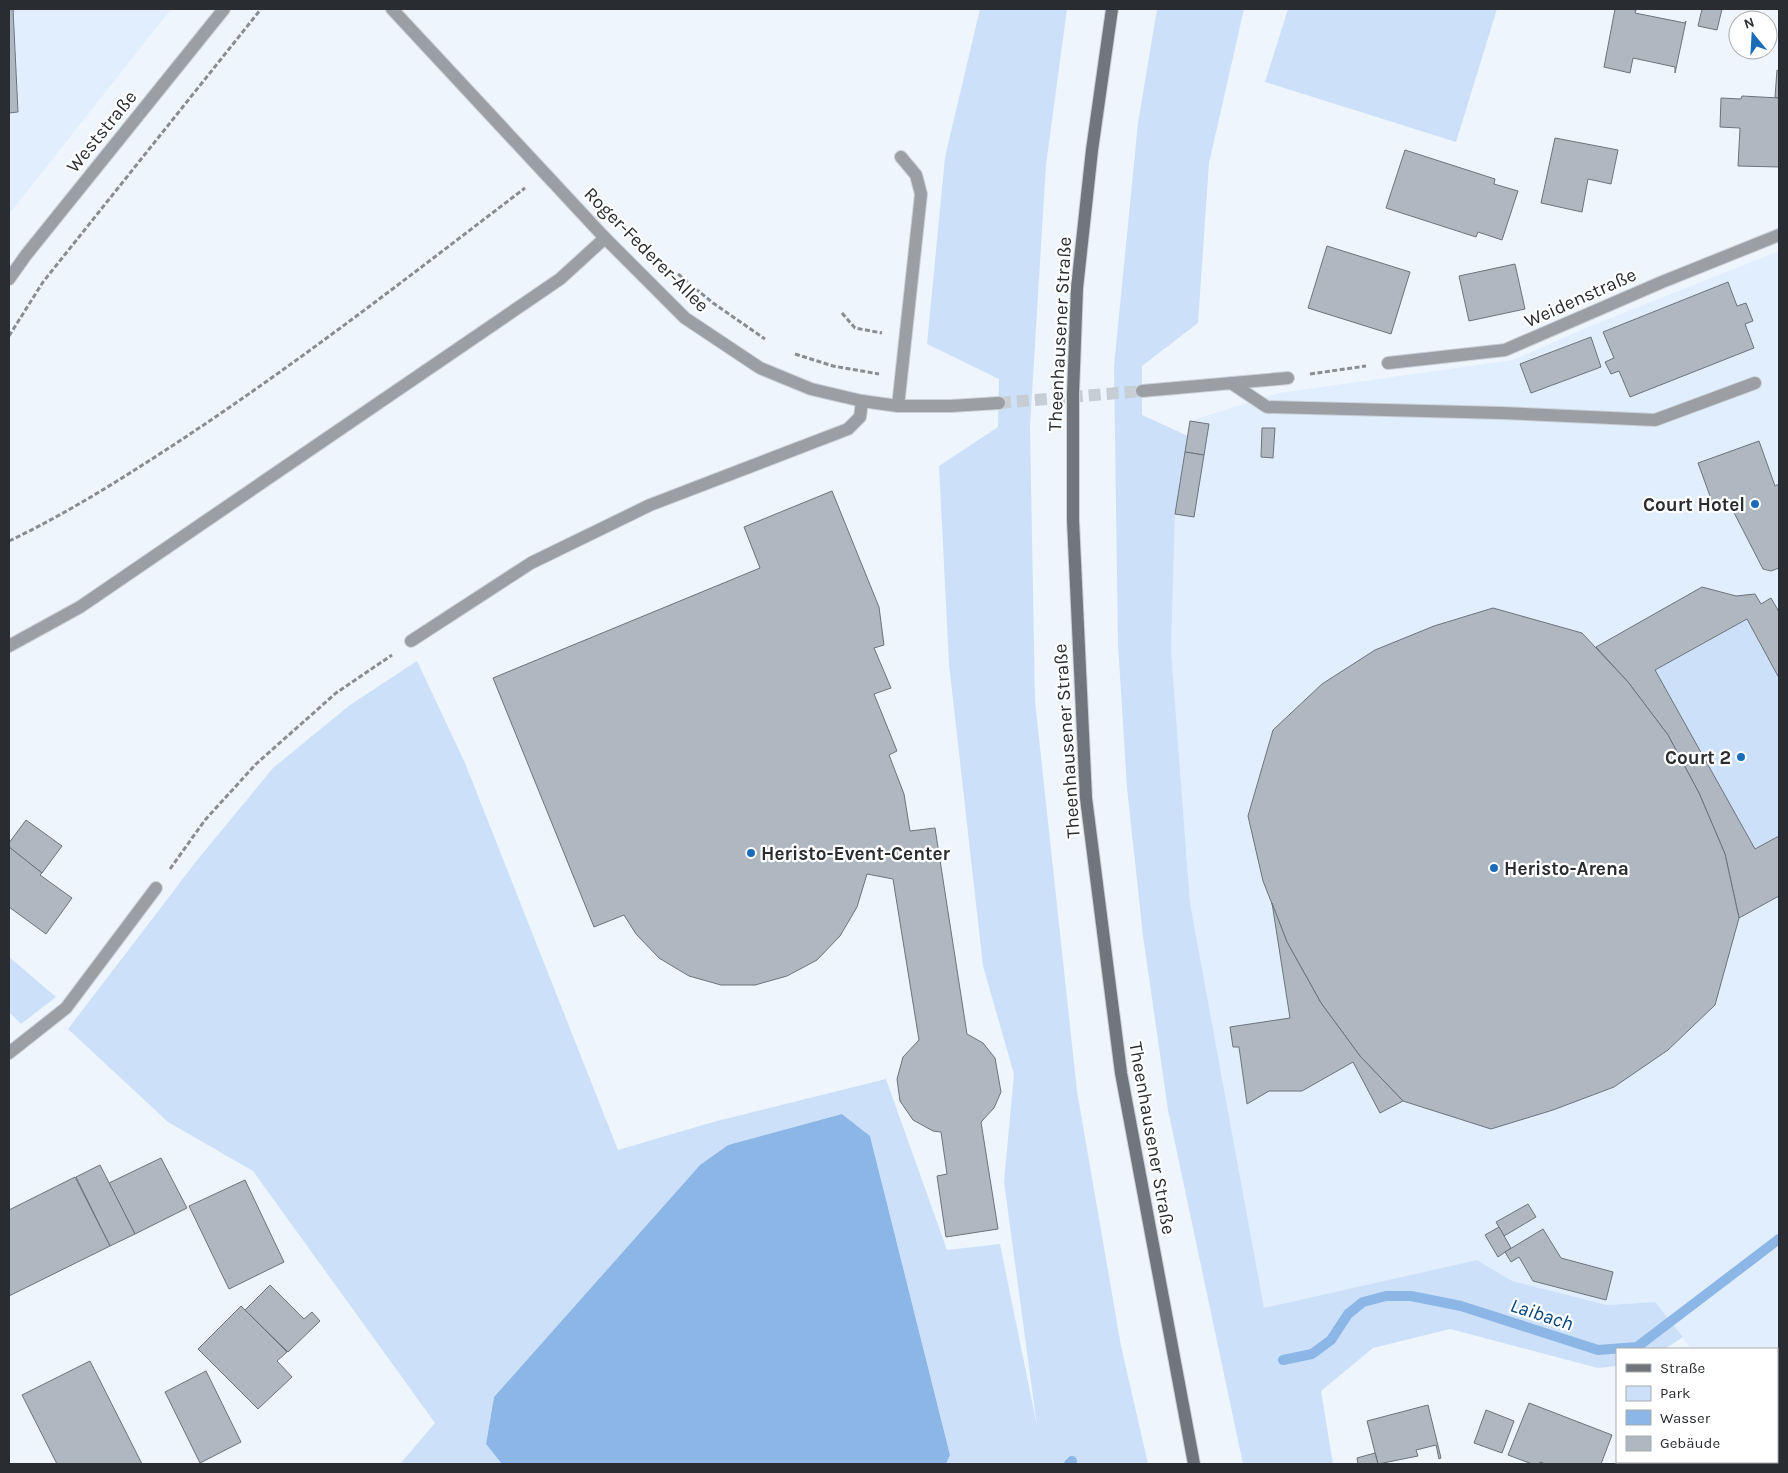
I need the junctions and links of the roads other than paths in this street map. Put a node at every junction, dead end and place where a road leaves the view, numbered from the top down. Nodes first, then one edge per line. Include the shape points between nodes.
1 (224, 9) edge
2 (392, 9) edge
3 (1112, 9) edge
4 (901, 157) dead end
5 (1779, 235) edge
6 (605, 238) junction
7 (9, 279) edge
8 (1388, 363) road end
9 (1288, 378) road end
10 (1755, 382) dead end
11 (1231, 383) junction
12 (1142, 391) tunnel mouth
13 (862, 401) junction
14 (999, 403) tunnel mouth
15 (898, 406) junction
16 (411, 641) road end
17 (9, 646) edge
18 (156, 888) road end
19 (9, 1052) edge
20 (1194, 1464) edge

1 - 7 street, Weststraße
2 - 6 street, Roger-Federer-Allee
3 - 20 main road, Theenhausener Straße via 1077,288 1073,394 1072,520 1086,798 1121,1073
4 - 15 street via 916,175 921,194
5 - 8 street, Weidenstraße via 1505,350
6 - 13 street, Roger-Federer-Allee via 685,318 760,368 811,389
6 - 17 street via 560,280 80,607
9 - 11 street
10 - 11 street via 1655,420 1267,407
11 - 12 street
13 - 15 street, Roger-Federer-Allee
13 - 16 street via 860,417 848,429 650,504 531,563
14 - 15 street, Roger-Federer-Allee
18 - 19 street via 66,1008

